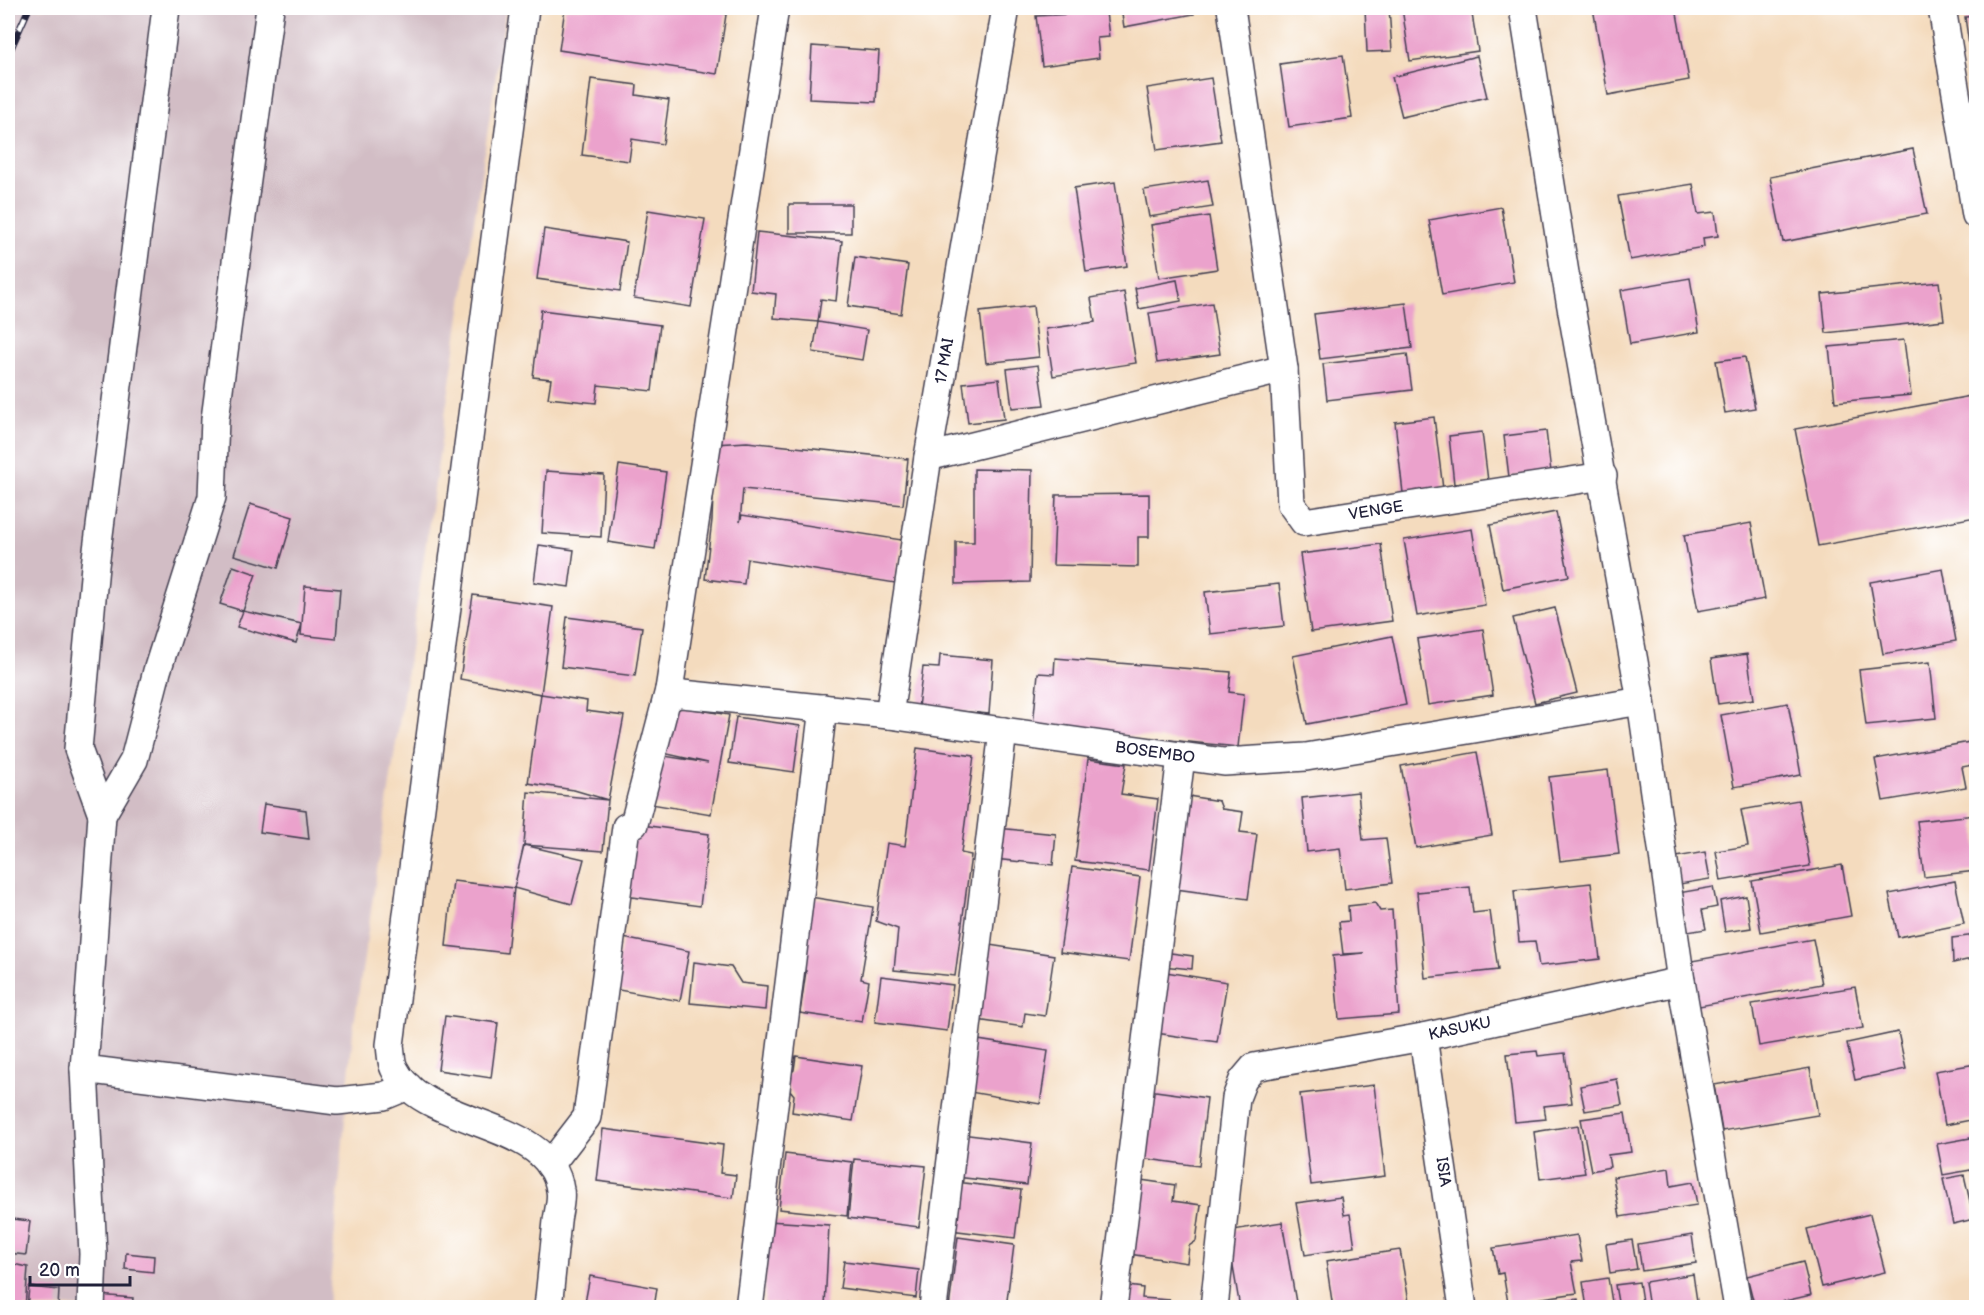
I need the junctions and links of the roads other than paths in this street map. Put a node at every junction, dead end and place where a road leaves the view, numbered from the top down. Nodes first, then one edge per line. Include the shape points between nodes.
1 (166, 8) edge
2 (270, 8) edge
3 (525, 8) edge
4 (775, 8) edge
5 (1006, 8) edge
6 (1231, 8) edge
7 (1523, 8) edge
8 (1942, 8) edge
9 (1977, 215) edge
10 (1284, 369) junction
11 (928, 457) junction
12 (1603, 476) junction
13 (671, 694) junction
14 (1641, 701) junction
15 (823, 708) junction
16 (889, 715) junction
17 (1003, 731) junction
18 (1181, 757) junction
19 (102, 815) junction
20 (1681, 981) junction
21 (1423, 1037) junction
22 (84, 1069) junction
23 (408, 1086) junction
24 (550, 1165) junction
25 (91, 1308) edge
26 (548, 1308) edge
27 (749, 1308) edge
28 (933, 1308) edge
29 (1113, 1308) edge
30 (1214, 1308) edge
31 (1463, 1308) edge
32 (1738, 1308) edge

1 - 19 street via 97,555 78,749
2 - 19 street via 215,419 212,496 157,671 135,760
3 - 23 street via 390,1045 393,1067
4 - 13 street
5 - 11 street, 17 MAI
6 - 10 street, VENGE
7 - 12 street via 1565,273
8 - 9 street
10 - 11 street
10 - 12 street, VENGE via 1291,504 1304,522
11 - 16 street, 17 MAI
12 - 14 street
13 - 15 street, BOSEMBO via 675,691
13 - 24 street via 634,824 626,827 587,1117
14 - 18 street, BOSEMBO via 1306,757 1224,762
14 - 20 street
15 - 16 street, BOSEMBO
15 - 27 street
16 - 17 street, BOSEMBO
17 - 18 street, BOSEMBO
17 - 28 street
18 - 29 street
19 - 22 street
20 - 21 street, KASUKU
20 - 32 street
21 - 30 street, KASUKU via 1254,1067 1243,1080 1236,1098
21 - 31 street, ISIA
22 - 23 street via 337,1101 384,1096
22 - 25 street via 93,1254
23 - 24 street via 426,1100 509,1134
24 - 26 street via 561,1189

